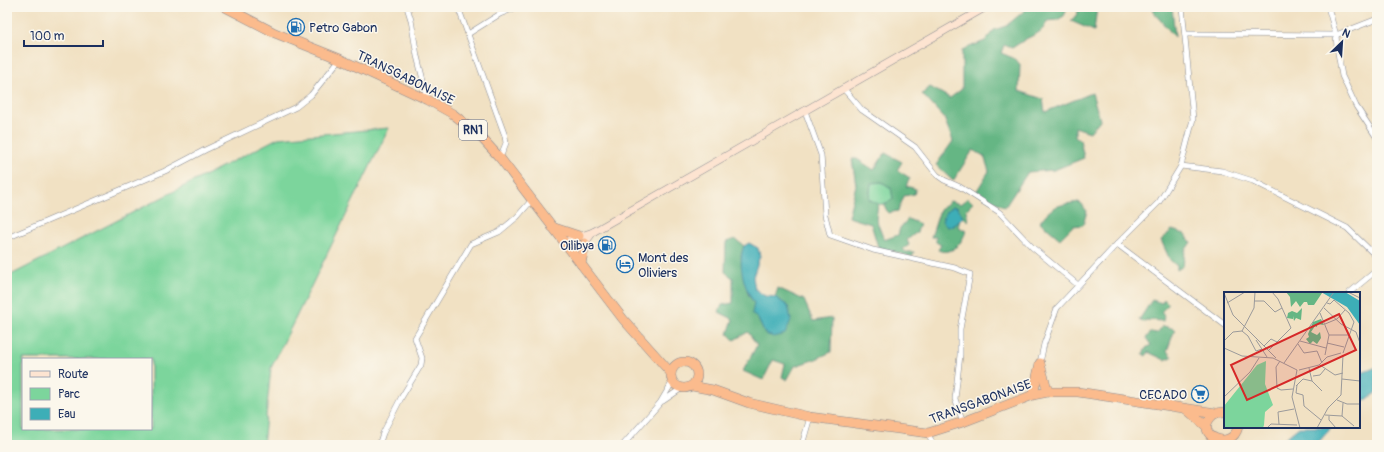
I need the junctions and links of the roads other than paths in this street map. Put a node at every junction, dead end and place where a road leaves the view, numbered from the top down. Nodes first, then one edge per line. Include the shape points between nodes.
1 (225, 7) edge
2 (407, 7) edge
3 (458, 7) edge
4 (517, 7) edge
5 (986, 7) edge
6 (1182, 7) edge
7 (1328, 7) edge
8 (1377, 19) edge
9 (468, 34) junction
10 (1185, 34) junction
11 (1336, 35) junction
12 (340, 59) junction
13 (843, 88) junction
14 (428, 100) junction
15 (805, 111) junction
16 (1377, 138) edge
17 (500, 158) junction
18 (1181, 166) junction
19 (531, 201) junction
20 (552, 227) junction
21 (593, 232) junction
22 (579, 236) junction
23 (7, 238) edge
24 (564, 242) junction
25 (585, 243) junction
26 (1117, 244) junction
27 (572, 251) junction
28 (1377, 257) edge
29 (581, 264) junction
30 (1377, 270) edge
31 (1078, 285) junction
32 (1350, 292) edge
33 (1224, 324) edge
34 (648, 346) junction
35 (678, 363) junction
36 (1040, 363) junction
37 (672, 377) junction
38 (698, 377) junction
39 (687, 387) junction
40 (713, 390) junction
41 (1048, 392) junction
42 (1033, 395) junction
43 (660, 403) junction
44 (1186, 409) junction
45 (1221, 413) edge
46 (810, 417) junction
47 (964, 422) junction
48 (1206, 426) junction
49 (1238, 428) edge
50 (928, 433) junction
51 (1214, 443) edge
52 (1225, 444) edge
53 (379, 445) edge
54 (623, 445) edge
55 (802, 445) edge
56 (933, 445) edge

1 - 12 highway, TRANSGABONAISE / RN1 via 275,33
2 - 14 street via 416,56
3 - 9 street
4 - 9 street via 500,14
5 - 13 street
6 - 10 street
7 - 11 street
8 - 11 street
9 - 17 street via 506,143
10 - 11 street
10 - 18 street via 1193,119
11 - 16 street via 1342,76 1356,106
12 - 14 highway, TRANSGABONAISE / RN1
12 - 23 street via 311,95 296,107 165,171
13 - 15 street
13 - 31 street via 862,110 915,147 937,175 999,212 1032,247
14 - 17 highway, TRANSGABONAISE / RN1 via 453,114 478,134
15 - 21 street
15 - 47 street via 821,155 825,215 830,235 873,250 955,268 970,274 960,329 955,399
17 - 19 highway, TRANSGABONAISE / RN1
18 - 26 street via 1159,202
18 - 28 street via 1222,171 1253,181 1347,228
19 - 20 highway, TRANSGABONAISE / RN1
19 - 53 street via 499,232 471,244 415,338 422,358 421,365 401,398
20 - 22 highway
20 - 24 highway, TRANSGABONAISE / RN1
21 - 22 street
21 - 25 street
22 - 24 street
24 - 27 highway, TRANSGABONAISE / RN1
25 - 27 street
25 - 29 highway
26 - 31 street
26 - 33 street
27 - 29 highway, TRANSGABONAISE / RN1
29 - 34 highway, TRANSGABONAISE / RN1 via 623,319
30 - 32 street
31 - 36 street via 1057,308
34 - 35 highway, TRANSGABONAISE / RN1
34 - 37 highway, TRANSGABONAISE / RN1
35 - 37 highway via 674,366
35 - 38 highway via 689,362 697,371
36 - 41 highway
36 - 42 highway
37 - 39 highway via 678,386
37 - 43 street
38 - 39 highway
38 - 40 highway, TRANSGABONAISE
39 - 40 highway, TRANSGABONAISE
39 - 43 street
40 - 46 highway, TRANSGABONAISE via 749,403
41 - 42 highway, TRANSGABONAISE
41 - 44 highway, TRANSGABONAISE via 1078,392
42 - 47 highway, TRANSGABONAISE
43 - 54 street
44 - 45 highway, TRANSGABONAISE
44 - 48 highway
45 - 48 highway via 1211,416
46 - 50 highway, TRANSGABONAISE
46 - 55 street
47 - 50 highway, TRANSGABONAISE
48 - 51 highway
49 - 52 highway via 1232,440
50 - 56 street
51 - 52 highway

